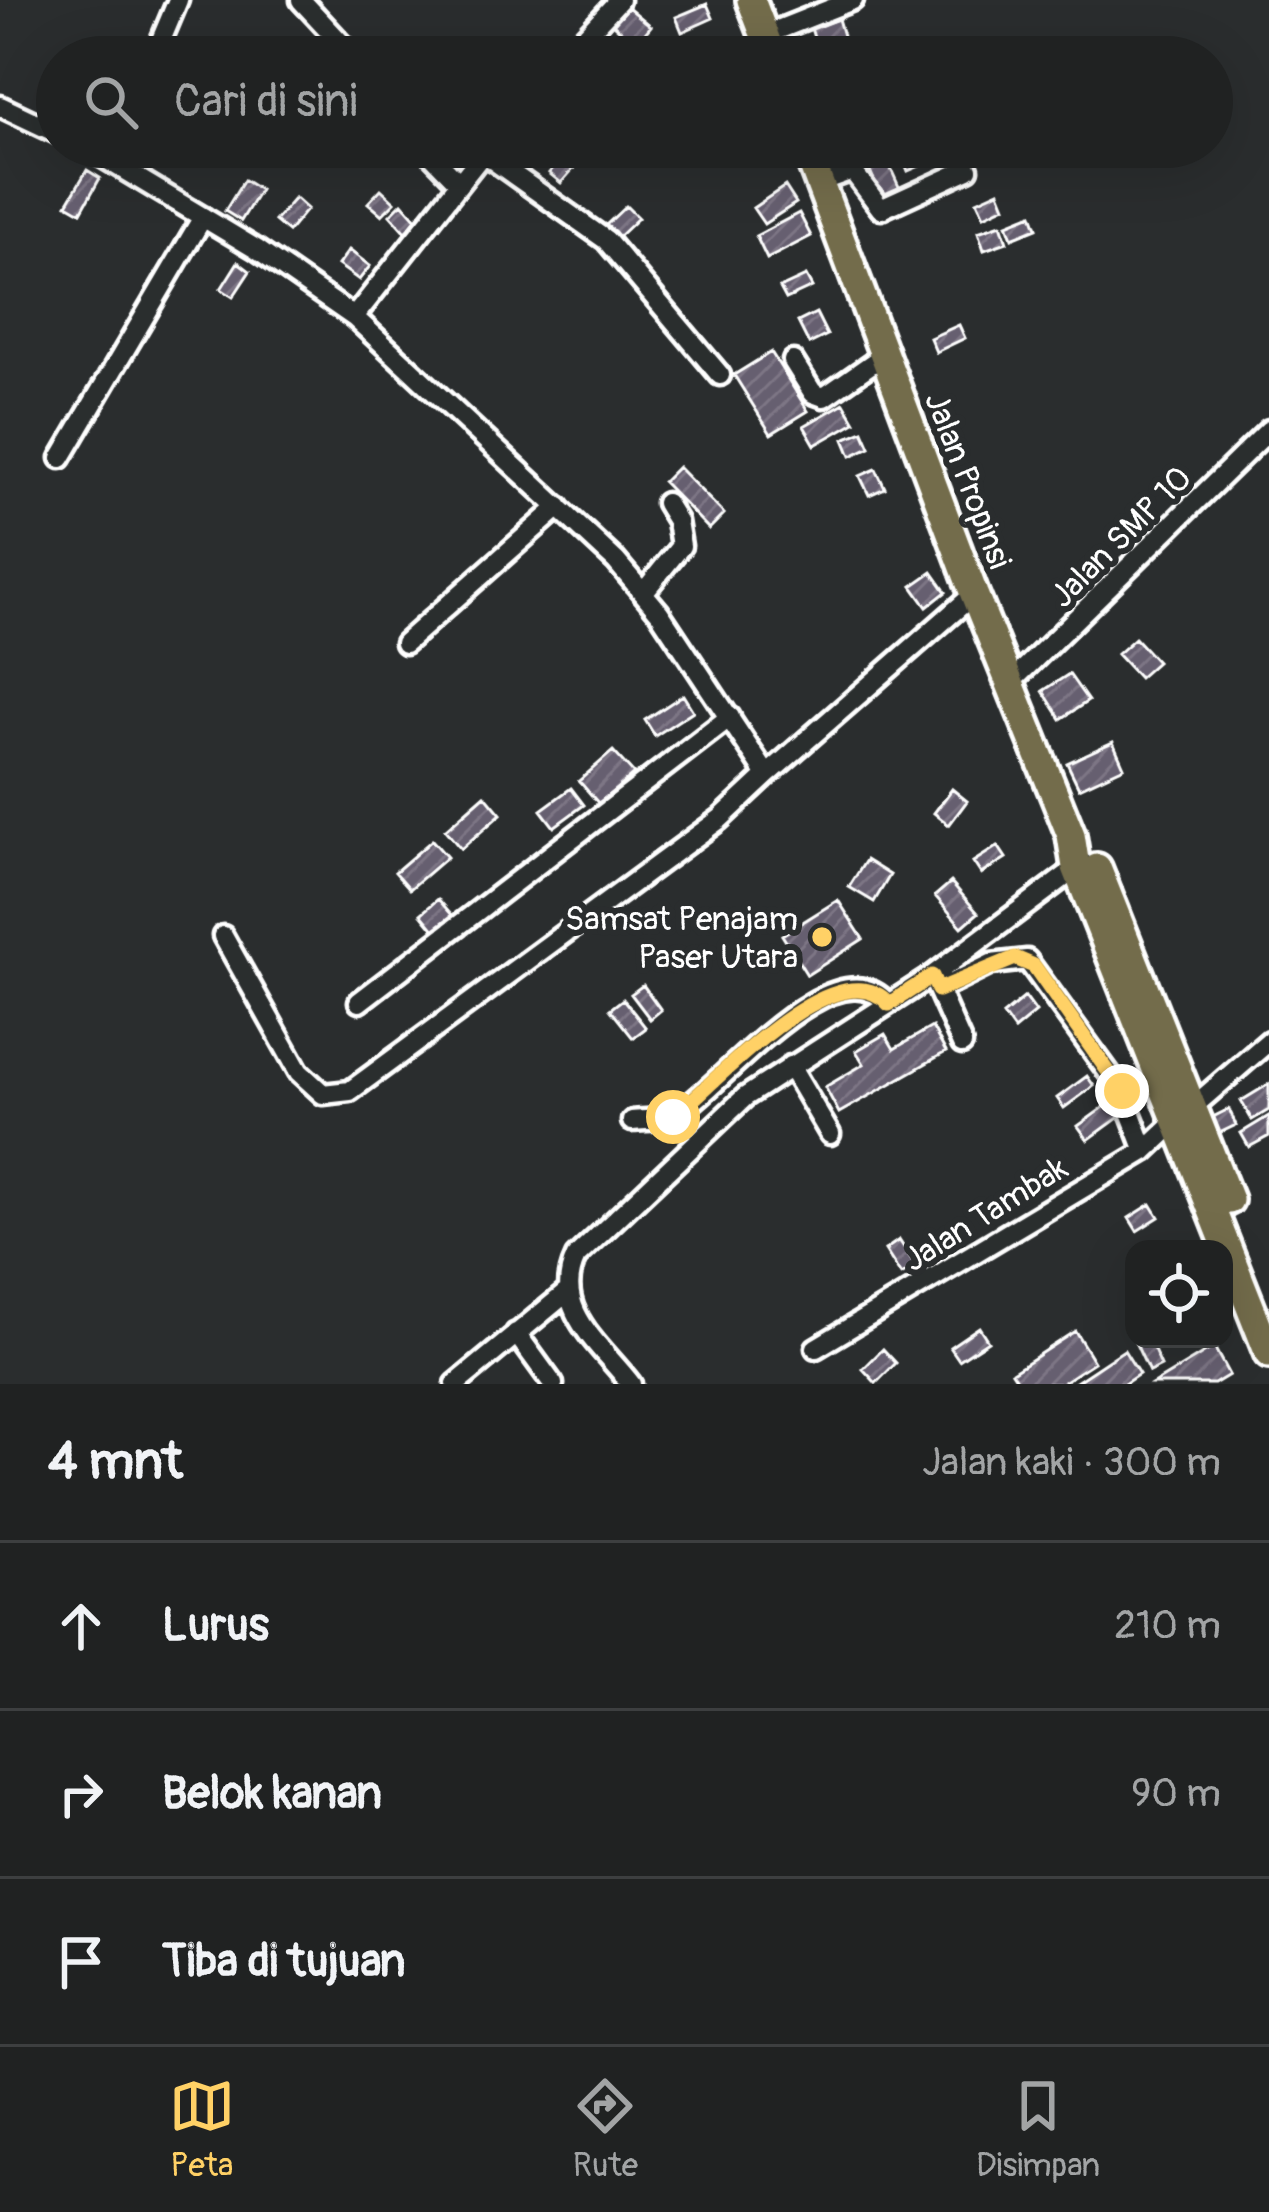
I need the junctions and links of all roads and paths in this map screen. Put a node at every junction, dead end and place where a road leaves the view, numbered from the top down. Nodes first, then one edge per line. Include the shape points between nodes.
1 (178, 0) edge
2 (301, 0) edge
3 (619, 0) edge
4 (751, 0) edge
5 (854, 0) edge
6 (163, 36) edge
7 (334, 36) edge
8 (586, 36) edge
9 (764, 36) edge
10 (787, 36) edge
11 (0, 106) edge
12 (36, 123) edge
13 (122, 168) edge
14 (444, 168) edge
15 (470, 168) edge
16 (510, 168) edge
17 (814, 168) edge
18 (968, 169) dead end
19 (458, 182) junction
20 (819, 182) junction
21 (203, 217) junction
22 (354, 317) junction
23 (884, 355) junction
24 (794, 361) dead end
25 (720, 375) dead end
26 (1269, 430) edge
27 (61, 458) dead end
28 (666, 503) dead end
29 (559, 507) junction
30 (643, 593) junction
31 (974, 594) junction
32 (405, 644) dead end
33 (1010, 683) junction
34 (730, 717) junction
35 (766, 775) junction
36 (1084, 862) junction
37 (223, 936) dead end
38 (935, 983) junction
39 (359, 1003) dead end
40 (889, 1004) junction
41 (1269, 1042) edge
42 (962, 1044) dead end
43 (790, 1066) junction
44 (1186, 1112) junction
45 (632, 1121) dead end
46 (830, 1133) dead end
47 (1145, 1151) junction
48 (1221, 1240) edge
49 (1233, 1283) edge
50 (566, 1293) junction
51 (1269, 1305) edge
52 (516, 1334) junction
53 (816, 1348) dead end
54 (1269, 1354) edge
55 (470, 1379) edge
56 (554, 1384) edge
57 (631, 1384) edge

1 - 6 street
2 - 7 street
3 - 8 street
4 - 9 highway
5 - 10 street
11 - 12 street
13 - 21 street
14 - 19 street
15 - 19 street
16 - 25 street via 606,240
17 - 20 highway, Jalan Propinsi
18 - 20 street via 880,209 852,170
19 - 22 street
20 - 23 highway, Jalan Propinsi
21 - 22 street
21 - 27 street
22 - 29 street
23 - 24 street via 824,397
23 - 31 highway, Jalan Propinsi
26 - 33 street, Jalan SMP 10
28 - 30 street via 681,546
29 - 30 street
29 - 32 street
30 - 34 street
31 - 33 highway, Jalan Propinsi
31 - 35 street
33 - 36 highway, Jalan Propinsi
34 - 35 street
34 - 39 street
35 - 37 street via 720,819 350,1091 323,1094 299,1072
36 - 38 street
36 - 44 highway, Jalan Propinsi
38 - 40 street
38 - 42 street
38 - 47 street via 1027,960 1122,1091
40 - 43 street
40 - 45 street via 856,987 808,1003 673,1117
41 - 44 street, Jalan Tambak
43 - 46 street
43 - 50 street via 745,1097 576,1257
44 - 47 street, Jalan Tambak
44 - 48 highway, Jalan Propinsi
44 - 51 highway
47 - 53 street, Jalan Tambak
49 - 54 highway, Jalan Propinsi
50 - 52 street
50 - 57 street
52 - 55 street
52 - 56 street

